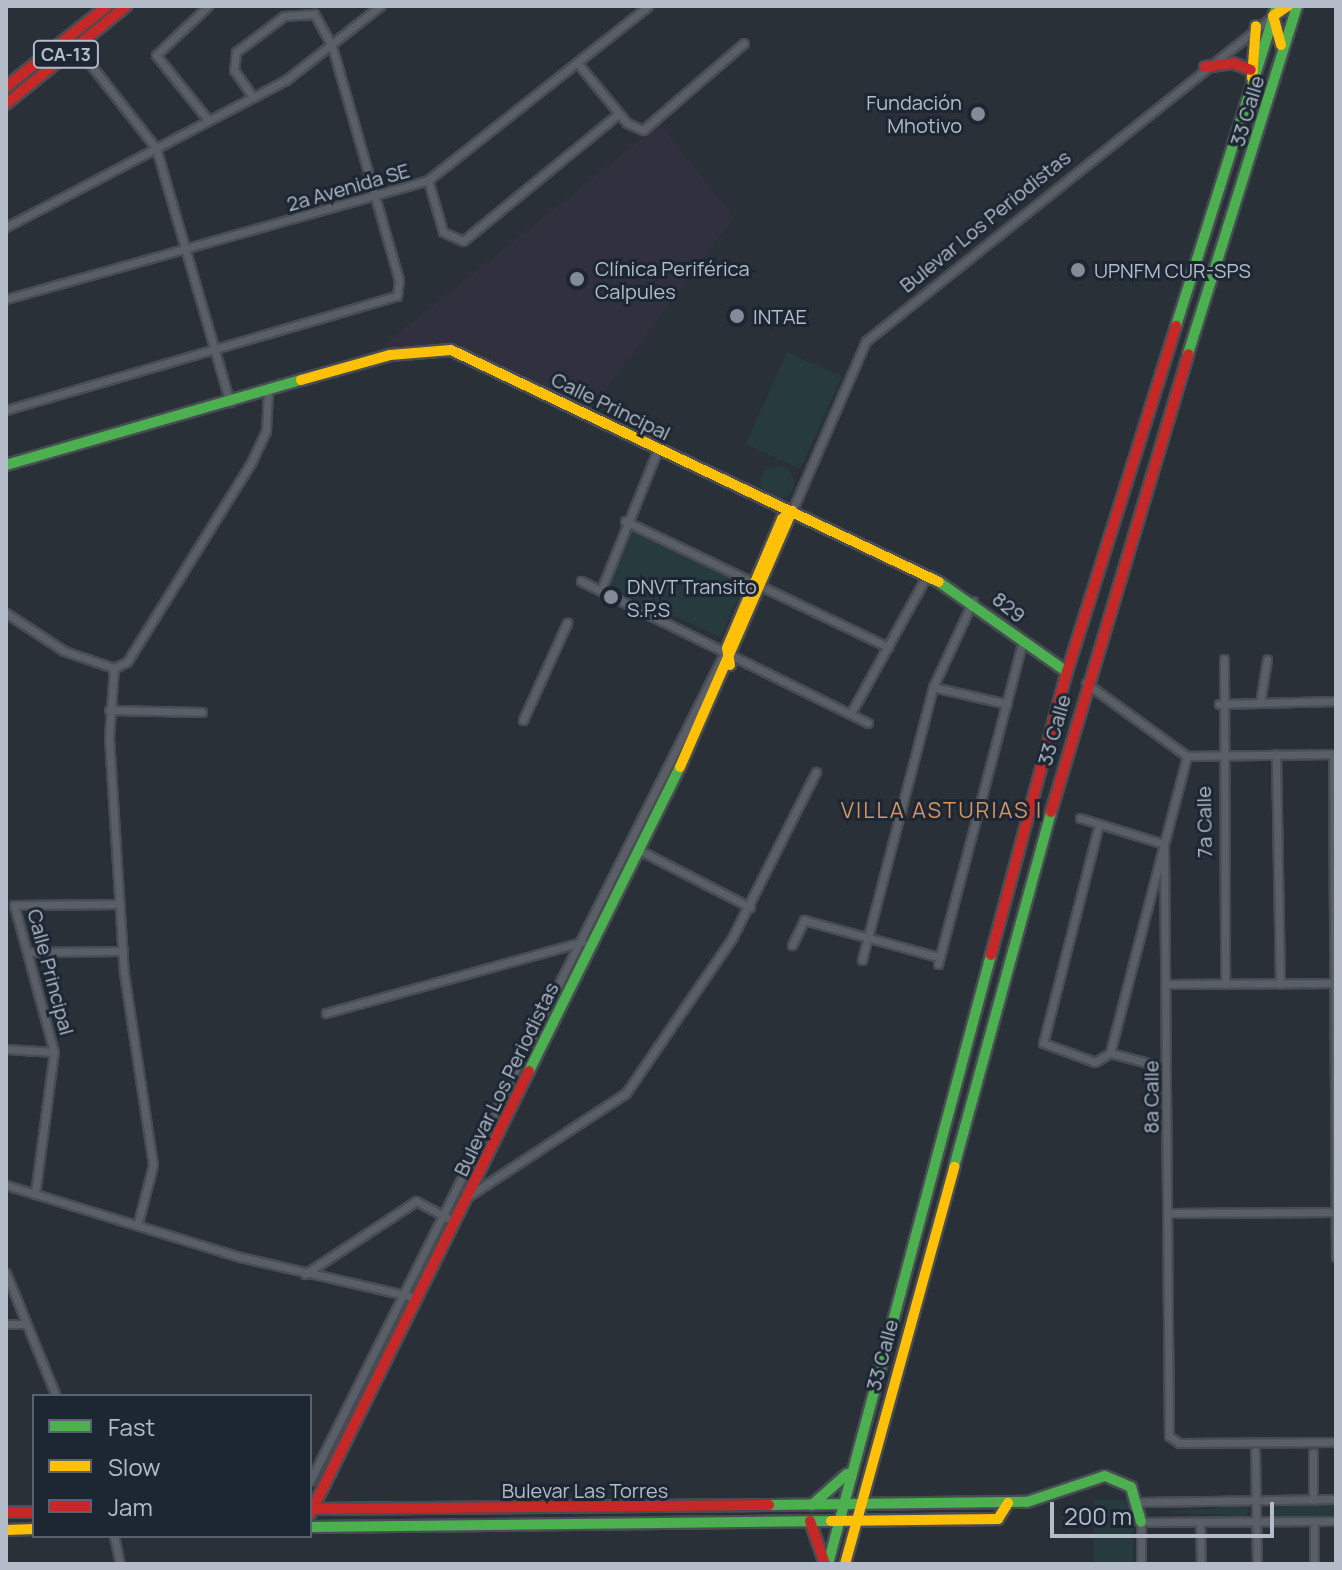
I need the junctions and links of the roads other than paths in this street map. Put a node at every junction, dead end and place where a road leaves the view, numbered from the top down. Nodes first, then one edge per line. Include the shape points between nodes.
1 (107, 6) edge
2 (126, 6) edge
3 (208, 6) edge
4 (380, 6) edge
5 (648, 6) edge
6 (1288, 6) edge
7 (1297, 6) edge
8 (1275, 11) edge
9 (1256, 26) junction
10 (744, 43) dead end
11 (76, 46) junction
12 (332, 46) junction
13 (55, 48) junction
14 (579, 65) junction
15 (1205, 67) junction
16 (1251, 70) junction
17 (1253, 86) junction
18 (6, 87) edge
19 (253, 97) junction
20 (6, 101) edge
21 (1268, 106) junction
22 (618, 114) junction
23 (208, 120) junction
24 (156, 148) junction
25 (428, 180) junction
26 (375, 197) junction
27 (6, 227) edge
28 (185, 250) junction
29 (6, 299) edge
30 (215, 350) junction
31 (268, 391) junction
32 (230, 402) junction
33 (6, 410) edge
34 (658, 449) junction
35 (6, 465) edge
36 (792, 511) junction
37 (625, 521) junction
38 (926, 577) junction
39 (581, 581) dead end
40 (762, 584) junction
41 (601, 590) junction
42 (973, 601) junction
43 (6, 613) edge
44 (567, 623) dead end
45 (1023, 641) junction
46 (888, 647) junction
47 (732, 650) junction
48 (1224, 659) dead end
49 (1267, 660) dead end
50 (114, 668) junction
51 (1067, 672) junction
52 (1086, 683) junction
53 (933, 687) junction
54 (1336, 701) edge
55 (1260, 703) junction
56 (1007, 704) junction
57 (1219, 704) junction
58 (109, 710) junction
59 (202, 712) dead end
60 (851, 713) junction
61 (523, 720) dead end
62 (868, 723) dead end
63 (1276, 754) junction
64 (1334, 754) edge
65 (1187, 756) junction
66 (1221, 756) junction
67 (816, 772) dead end
68 (1080, 818) dead end
69 (1099, 824) junction
70 (1164, 844) junction
71 (639, 850) junction
72 (119, 904) junction
73 (750, 907) junction
74 (869, 937) junction
75 (580, 942) junction
76 (592, 944) junction
77 (792, 945) dead end
78 (123, 951) junction
79 (28, 952) junction
80 (862, 960) dead end
81 (1335, 983) edge
82 (1166, 984) junction
83 (1225, 984) junction
84 (1280, 984) junction
85 (326, 1013) dead end
86 (6, 1049) edge
87 (54, 1052) junction
88 (1110, 1053) junction
89 (1156, 1065) dead end
90 (6, 1185) edge
91 (35, 1194) junction
92 (467, 1197) junction
93 (1336, 1212) edge
94 (1167, 1213) junction
95 (443, 1215) junction
96 (455, 1222) junction
97 (138, 1223) junction
98 (1336, 1257) edge
99 (6, 1273) edge
100 (305, 1274) junction
101 (404, 1293) junction
102 (417, 1298) junction
103 (6, 1324) edge
104 (26, 1324) junction
105 (55, 1394) edge
106 (1336, 1442) edge
107 (1255, 1451) dead end
108 (1313, 1453) dead end
109 (855, 1457) junction
110 (312, 1477) edge
111 (1336, 1499) edge
112 (1313, 1500) junction
113 (1256, 1501) junction
114 (1140, 1502) junction
115 (1008, 1503) junction
116 (861, 1504) junction
117 (812, 1505) junction
118 (843, 1505) junction
119 (312, 1508) edge
120 (312, 1510) edge
121 (6, 1512) edge
122 (32, 1512) edge
123 (839, 1520) junction
124 (857, 1520) junction
125 (810, 1521) junction
126 (1257, 1521) junction
127 (1314, 1521) junction
128 (1336, 1521) edge
129 (1141, 1522) junction
130 (1200, 1522) junction
131 (312, 1527) edge
132 (32, 1529) edge
133 (6, 1530) edge
134 (114, 1538) edge
135 (120, 1564) edge
136 (826, 1564) edge
137 (845, 1564) edge
138 (1141, 1564) edge
139 (1201, 1564) edge
140 (1257, 1564) edge
141 (1314, 1564) edge

1 - 13 main road, CA-13
2 - 11 main road, CA-13
3 - 23 street via 156,55
4 - 12 street
5 - 14 street, 2a Avenida SE
6 - 8 main road
7 - 21 main road, 33 Calle
8 - 9 street, Bulevar Los Periodistas
8 - 17 main road, 33 Calle
8 - 21 main road via 1282,31
9 - 15 street, Bulevar Los Periodistas
9 - 16 main road
10 - 22 street via 643,130
11 - 20 main road, CA-13
11 - 24 street
12 - 19 street
12 - 19 street via 314,14 284,16 234,55 234,70
12 - 26 street
13 - 18 main road, CA-13
13 - 20 main road via 57,55
14 - 22 street
14 - 25 street, 2a Avenida SE
15 - 16 main road via 1233,63
15 - 36 street, Bulevar Los Periodistas via 866,341
16 - 17 main road
17 - 51 main road, 33 Calle
19 - 23 street
21 - 52 main road, 33 Calle
22 - 25 street via 470,237 450,240
23 - 24 street
24 - 27 street
24 - 28 street
25 - 26 street, 2a Avenida SE
26 - 28 street, 2a Avenida SE
26 - 30 street via 399,289 393,300
28 - 29 street, 2a Avenida SE
28 - 30 street
30 - 32 street
30 - 33 street
31 - 32 main road, Calle Principal
31 - 34 main road, Calle Principal via 411,350 451,350
31 - 50 street via 266,431 251,463 140,648
32 - 35 main road, Calle Principal
34 - 36 main road, Calle Principal
34 - 37 street
36 - 38 main road, Calle Principal
36 - 40 main road, Bulevar Los Periodistas via 782,519
37 - 40 street
37 - 41 street
38 - 42 main road, 829
38 - 46 street
39 - 41 street
40 - 46 street
40 - 47 main road, Bulevar Los Periodistas
41 - 47 street
42 - 45 main road, 829
42 - 53 street
43 - 50 street via 52,645
44 - 61 street
45 - 51 main road, 829
45 - 56 street
46 - 60 street
47 - 60 street
47 - 71 main road, Bulevar Los Periodistas via 730,665
47 - 75 street, Bulevar Los Periodistas
48 - 57 street, 7a Calle
49 - 55 street
50 - 58 street
51 - 109 main road, 33 Calle
52 - 65 street
52 - 116 main road, 33 Calle
53 - 56 street
53 - 74 street
54 - 55 street
55 - 57 street
56 - 74 street via 938,960
57 - 66 street, 7a Calle
58 - 59 street
58 - 72 street
60 - 62 street
63 - 64 street
63 - 66 street
63 - 84 street
64 - 81 street
65 - 66 street
65 - 70 street, 8a Calle
66 - 83 street, 7a Calle
67 - 73 street
68 - 69 street
69 - 70 street
69 - 88 street via 1042,1038 1045,1047 1095,1062
70 - 82 street, 8a Calle
70 - 88 street
71 - 73 street
71 - 76 main road, Bulevar Los Periodistas
72 - 78 street
72 - 79 street, Calle Principal via 16,903
73 - 92 street via 626,1093
74 - 77 street via 804,920
74 - 80 street
75 - 76 street
75 - 85 street
75 - 95 street, Bulevar Los Periodistas
76 - 92 main road, Bulevar Los Periodistas
78 - 79 street
78 - 97 street via 153,1165
79 - 87 street, Calle Principal
81 - 84 street
81 - 93 street
82 - 83 street
82 - 94 street, 8a Calle
83 - 84 street
86 - 87 street
87 - 91 street, Calle Principal
88 - 89 street
90 - 91 street
91 - 97 street
92 - 96 main road, Bulevar Los Periodistas
93 - 94 street
93 - 98 street
94 - 106 street, 8a Calle via 1171,1440
95 - 96 street
95 - 100 street via 416,1201
95 - 101 street, Bulevar Los Periodistas
96 - 102 main road, Bulevar Los Periodistas
97 - 100 street
99 - 104 street
100 - 101 street
101 - 102 street
101 - 110 street, Bulevar Los Periodistas
102 - 119 main road, Bulevar Los Periodistas
103 - 104 street
104 - 105 street
107 - 113 street
108 - 112 street
109 - 117 main road via 834,1491
109 - 118 main road, 33 Calle
111 - 112 street
112 - 113 street
113 - 114 street
113 - 126 street
114 - 115 main road via 1122,1480 1105,1476 1042,1500
114 - 129 main road
115 - 116 main road, Bulevar Las Torres
115 - 124 main road, Bulevar Las Torres via 998,1519
116 - 118 main road, Bulevar Las Torres
116 - 124 main road, 33 Calle
117 - 118 main road, Bulevar Las Torres
117 - 120 main road, Bulevar Las Torres
117 - 125 main road
118 - 123 main road, 33 Calle
121 - 122 main road
123 - 124 main road, Bulevar Las Torres
123 - 125 main road, Bulevar Las Torres
123 - 136 main road, 33 Calle
124 - 137 main road, 33 Calle
125 - 131 main road, Bulevar Las Torres
125 - 136 main road
126 - 127 street
126 - 130 street
126 - 140 street
127 - 128 street
127 - 141 street
129 - 130 street
129 - 138 street
130 - 139 street
132 - 133 main road
134 - 135 street

